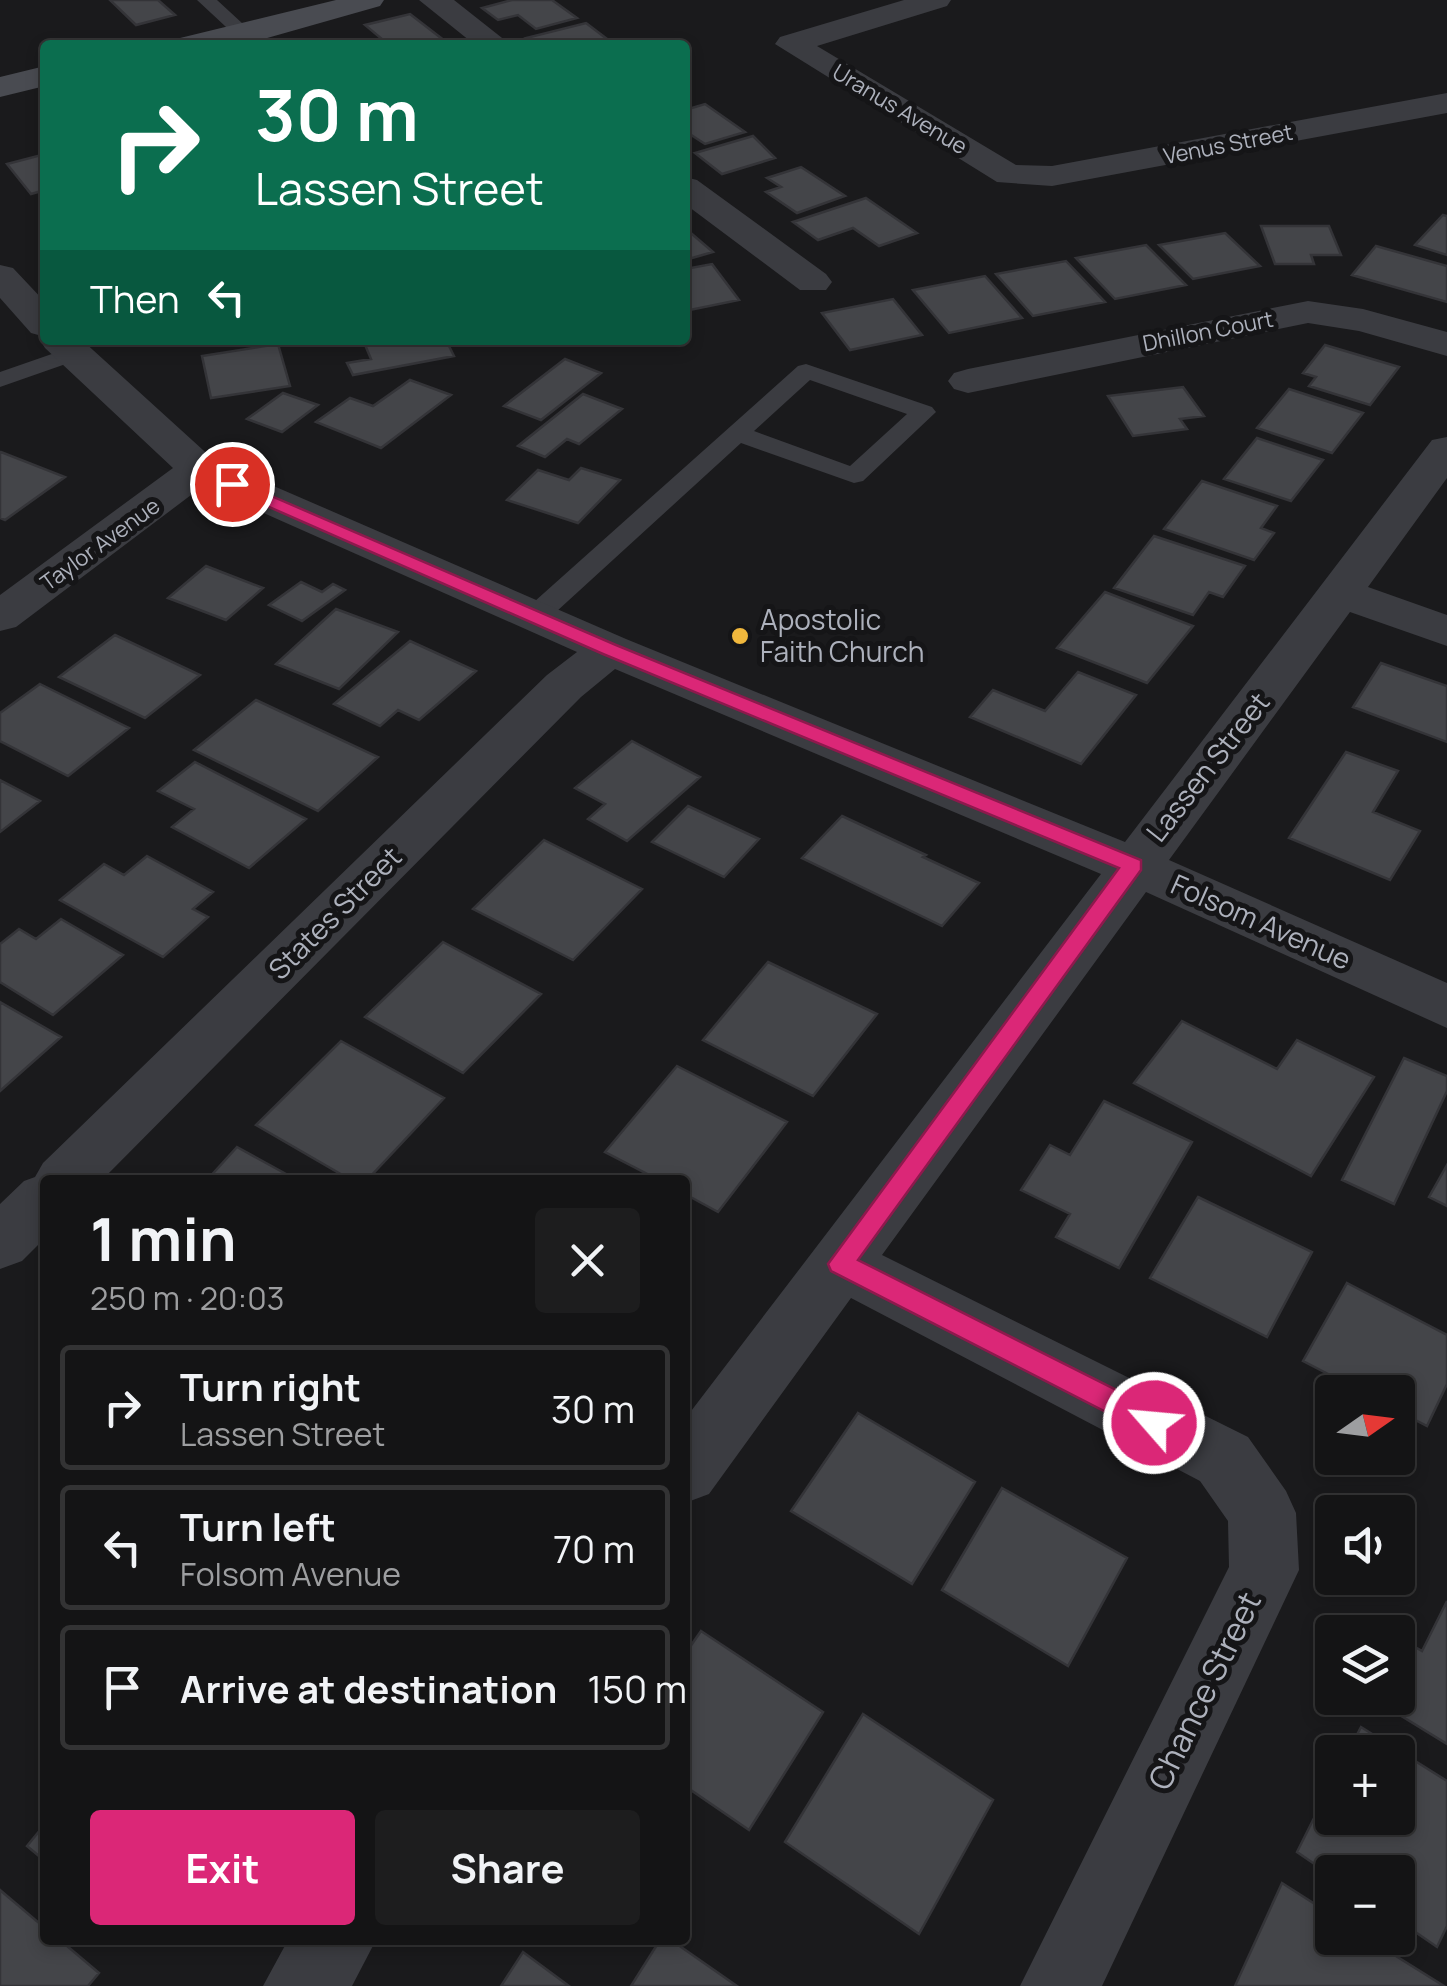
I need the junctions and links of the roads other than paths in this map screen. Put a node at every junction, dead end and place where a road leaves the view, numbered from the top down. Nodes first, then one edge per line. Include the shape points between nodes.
1 (206, 0) edge
2 (369, 0) edge
3 (434, 0) edge
4 (936, 0) edge
5 (246, 35) junction
6 (218, 40) edge
7 (488, 40) edge
8 (40, 77) edge
9 (0, 87) edge
10 (1447, 103) edge
11 (1009, 175) joint
12 (690, 191) edge
13 (813, 282) dead end
14 (21, 286) edge
15 (40, 312) edge
16 (1447, 344) edge
17 (50, 345) edge
18 (65, 345) edge
19 (0, 380) edge
20 (968, 381) dead end
21 (738, 433) junction
22 (1447, 449) edge
23 (198, 469) junction
24 (1342, 593) junction
25 (534, 616) junction
26 (0, 617) edge
27 (1447, 631) edge
28 (610, 649) junction
29 (1133, 865) junction
30 (1447, 1007) edge
31 (69, 1175) edge
32 (40, 1204) edge
33 (0, 1243) edge
34 (840, 1264) junction
35 (690, 1465) edge
36 (333, 1945) edge
37 (303, 1986) edge
38 (1060, 1986) edge

1 - 5 lane
2 - 5 street
3 - 7 street
4 - 11 street, Uranus Avenue via 791,44
5 - 6 street
8 - 9 street
10 - 11 street, Venus Street via 1052,176
12 - 13 street
14 - 15 street, Folsom Avenue
16 - 20 street, Dhillon Court via 1308,312
17 - 19 lane
18 - 23 street, Folsom Avenue
21 - 21 lane via 806,371 924,412 854,476
21 - 25 lane
22 - 24 street, Lassen Street
23 - 25 street, Folsom Avenue
23 - 26 street, Taylor Avenue
24 - 27 street
24 - 29 street, Lassen Street
25 - 28 street, Folsom Avenue
28 - 29 street, Folsom Avenue
28 - 31 street, States Street via 564,686
29 - 30 street, Folsom Avenue
29 - 34 street, Lassen Street
32 - 33 street
34 - 35 street, Lassen Street
34 - 38 street, Chance Street via 1224,1458 1262,1513 1264,1570
36 - 37 street

